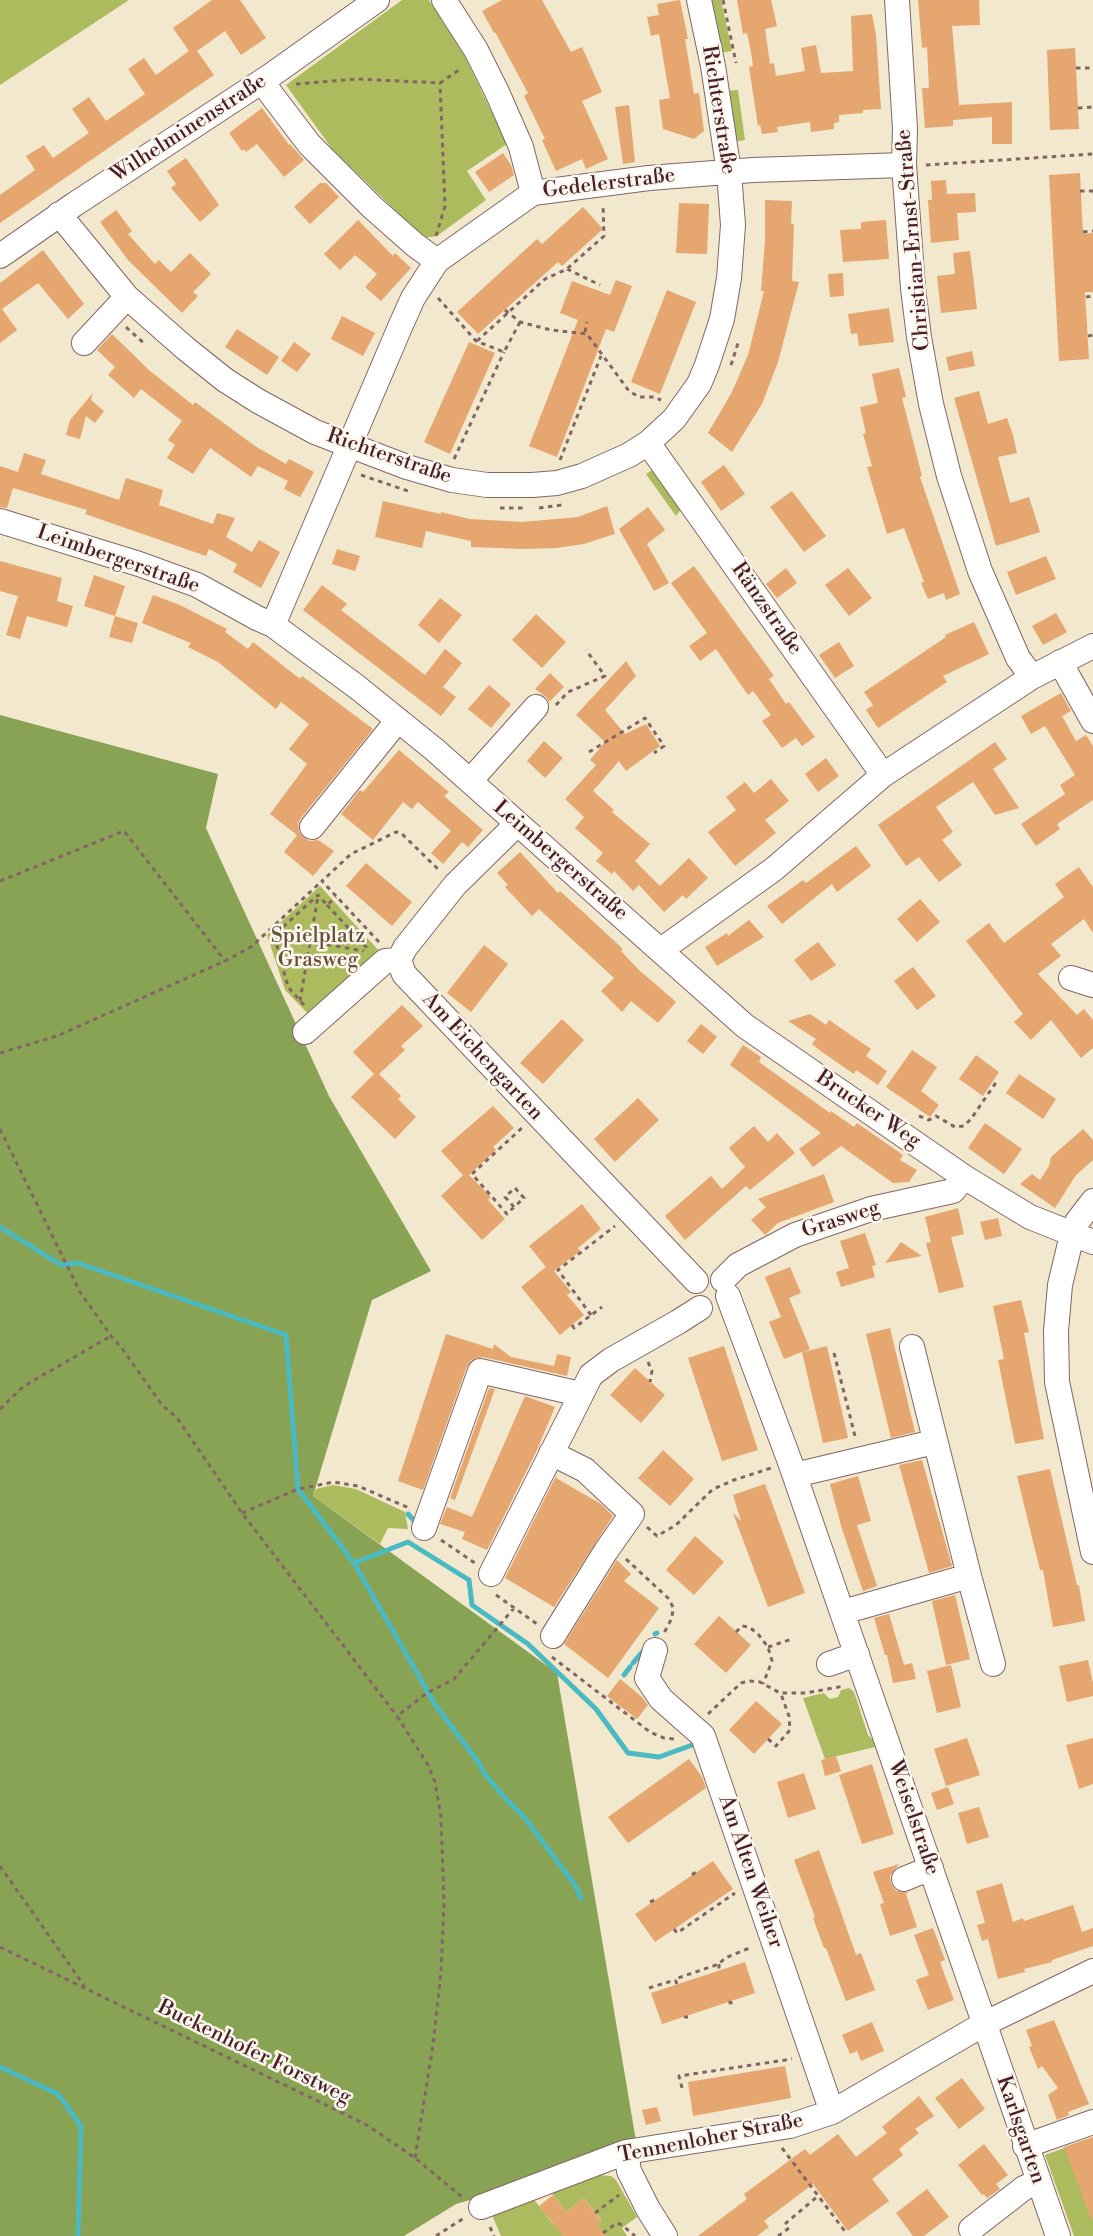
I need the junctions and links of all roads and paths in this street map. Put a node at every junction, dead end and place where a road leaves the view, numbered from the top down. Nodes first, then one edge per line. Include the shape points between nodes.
1 (376, 0) edge
2 (444, 0) edge
3 (699, 0) edge
4 (723, 0) edge
5 (897, 0) edge
6 (479, 57) junction
7 (1076, 68) dead end
8 (1093, 68) edge
9 (737, 72) dead end
10 (266, 79) junction
11 (441, 83) junction
12 (1093, 107) edge
13 (1078, 108) dead end
14 (1093, 154) edge
15 (904, 165) junction
16 (729, 172) junction
17 (601, 184) junction
18 (1080, 191) dead end
19 (1093, 191) edge
20 (533, 193) junction
21 (59, 214) junction
22 (1093, 231) edge
23 (1083, 232) dead end
24 (0, 256) edge
25 (430, 266) junction
26 (567, 269) junction
27 (600, 285) dead end
28 (1093, 296) edge
29 (1086, 297) dead end
30 (120, 305) junction
31 (506, 311) junction
32 (520, 322) junction
33 (587, 322) dead end
34 (584, 333) junction
35 (741, 335) dead end
36 (1093, 335) edge
37 (1088, 336) dead end
38 (477, 341) junction
39 (84, 343) dead end
40 (148, 346) dead end
41 (504, 352) junction
42 (601, 356) junction
43 (730, 368) dead end
44 (683, 408) junction
45 (648, 443) junction
46 (345, 457) junction
47 (446, 478) junction
48 (551, 484) junction
49 (411, 492) dead end
50 (568, 503) dead end
51 (495, 507) dead end
52 (527, 508) dead end
53 (537, 508) dead end
54 (0, 521) edge
55 (273, 625) junction
56 (1093, 645) edge
57 (586, 650) dead end
58 (1060, 662) junction
59 (1032, 676) junction
60 (545, 707) joint
61 (398, 720) junction
62 (1093, 720) edge
63 (589, 752) dead end
64 (654, 753) dead end
65 (883, 775) junction
66 (470, 781) junction
67 (518, 824) junction
68 (312, 827) dead end
69 (0, 881) edge
70 (322, 881) junction
71 (455, 885) junction
72 (318, 895) junction
73 (336, 897) junction
74 (327, 905) junction
75 (274, 935) junction
76 (310, 943) junction
77 (662, 950) junction
78 (399, 960) junction
79 (225, 962) junction
80 (300, 1001) junction
81 (307, 1021) joint
82 (0, 1053) edge
83 (997, 1081) dead end
84 (919, 1116) dead end
85 (528, 1122) dead end
86 (0, 1129) edge
87 (964, 1177) junction
88 (1093, 1201) edge
89 (514, 1207) junction
90 (623, 1220) dead end
91 (1082, 1239) edge
92 (696, 1281) junction
93 (725, 1288) junction
94 (602, 1307) dead end
95 (700, 1308) junction
96 (591, 1315) junction
97 (572, 1325) dead end
98 (111, 1336) junction
99 (912, 1347) dead end
100 (834, 1353) dead end
101 (580, 1394) junction
102 (0, 1409) edge
103 (934, 1442) junction
104 (550, 1453) junction
105 (861, 1460) junction
106 (793, 1469) junction
107 (242, 1513) junction
108 (424, 1528) junction
109 (657, 1536) dead end
110 (610, 1545) junction
111 (1093, 1552) edge
112 (491, 1574) junction
113 (969, 1576) junction
114 (514, 1608) junction
115 (843, 1612) junction
116 (736, 1632) dead end
117 (553, 1636) junction
118 (792, 1639) dead end
119 (768, 1647) junction
120 (655, 1650) joint
121 (857, 1653) junction
122 (829, 1664) dead end
123 (993, 1664) dead end
124 (867, 1682) junction
125 (763, 1684) junction
126 (780, 1693) junction
127 (397, 1716) junction
128 (694, 1728) junction
129 (768, 1739) dead end
130 (0, 1866) edge
131 (931, 1868) junction
132 (698, 1870) dead end
133 (692, 1875) dead end
134 (904, 1879) dead end
135 (738, 1891) dead end
136 (657, 1899) dead end
137 (650, 1902) dead end
138 (674, 1929) dead end
139 (755, 1946) dead end
140 (0, 1947) edge
141 (718, 1964) junction
142 (719, 1970) dead end
143 (1093, 1971) edge
144 (85, 1988) junction
145 (649, 1989) dead end
146 (730, 2001) dead end
147 (736, 2001) dead end
148 (984, 2024) junction
149 (792, 2059) dead end
150 (682, 2088) dead end
151 (832, 2112) junction
152 (1093, 2122) edge
153 (779, 2144) dead end
154 (1025, 2146) junction
155 (626, 2152) junction
156 (415, 2158) junction
157 (1038, 2182) junction
158 (623, 2192) dead end
159 (819, 2196) junction
160 (481, 2207) junction
161 (595, 2213) dead end
162 (971, 2229) dead end
163 (603, 2233) dead end
164 (847, 2234) dead end
165 (436, 2236) edge
166 (635, 2236) edge
167 (665, 2236) edge
168 (778, 2236) edge
169 (1058, 2236) edge

1 - 10 street, Wilhelminenstraße
2 - 6 street
3 - 16 street, Richterstraße
4 - 9 path
5 - 15 street, Christian-Ernst-Straße
6 - 11 path
6 - 20 street via 521,147
7 - 8 path
10 - 11 path via 286,86 357,79
10 - 21 street, Wilhelminenstraße
10 - 25 street via 309,144
11 - 25 path via 446,206
12 - 13 path
14 - 15 path
15 - 16 street, Gedelerstraße
15 - 59 street, Christian-Ernst-Straße via 916,322 943,455 980,571 1018,658
16 - 17 street, Gedelerstraße
16 - 44 street, Richterstraße via 733,225 722,319 699,384
17 - 20 street, Gedelerstraße
17 - 26 path via 604,236
18 - 19 path
20 - 25 street, Gedelerstraße
21 - 24 street, Wilhelminenstraße
21 - 30 street, Richterstraße
22 - 23 path
25 - 38 path via 443,306
25 - 46 street, Gedelerstraße
26 - 27 path
26 - 31 path via 544,279
28 - 29 path
30 - 39 street
30 - 40 path
30 - 46 street, Richterstraße via 225,380
31 - 32 path
31 - 38 path
32 - 34 path
32 - 41 path
33 - 34 path
34 - 42 path
35 - 43 path
36 - 37 path
38 - 41 path
41 - 47 path
42 - 44 path via 629,391
42 - 48 path
44 - 45 street, Richterstraße
45 - 48 street, Richterstraße via 607,466
45 - 65 street, Ränzstraße
46 - 47 street, Richterstraße
46 - 49 path
46 - 55 street, Gedelerstraße
47 - 48 street, Richterstraße via 487,485
50 - 53 path
51 - 52 path
54 - 55 street, Leimbergerstraße via 198,585
55 - 61 street, Leimbergerstraße
56 - 58 street
57 - 60 path via 605,676
58 - 59 street
58 - 62 street
59 - 65 street
60 - 66 street
61 - 66 street, Leimbergerstraße
61 - 68 street
63 - 64 path via 645,718 664,746
65 - 77 street via 774,869
66 - 67 street, Leimbergerstraße
67 - 71 street
67 - 77 street, Leimbergerstraße
69 - 79 path via 124,831
70 - 71 path via 351,854 396,832
70 - 73 path
70 - 79 path via 251,948
71 - 78 street
72 - 74 path
72 - 75 path
72 - 76 path
73 - 74 path
73 - 78 path
74 - 76 path via 371,952
75 - 76 path
75 - 80 path via 288,987
76 - 80 path
77 - 87 street, Brucker Weg via 745,1026
78 - 81 street via 385,961
78 - 92 street, Am Eichengarten via 404,974
79 - 82 path via 57,1036
80 - 81 path
83 - 84 path via 964,1126 955,1127 936,1116 929,1120
85 - 89 path via 472,1174 507,1214
86 - 98 path via 80,1292
87 - 91 street, Brucker Weg via 1030,1217
87 - 93 street, Grasweg via 954,1191 871,1209 795,1235 738,1265
88 - 91 street via 1077,1222
89 - 89 path via 505,1197 515,1188 524,1198
90 - 96 path via 558,1270
91 - 111 street via 1060,1285 1057,1382
92 - 93 street via 712,1275
92 - 95 street via 692,1292
93 - 95 street, Grasweg via 722,1306 717,1310
93 - 106 street, Weiselstraße
94 - 96 path
95 - 101 street, Grasweg via 611,1359 591,1375
96 - 97 path via 574,1328
98 - 102 path via 24,1386
98 - 107 path via 162,1406 177,1418
99 - 103 street
100 - 105 path
101 - 104 street, Grasweg
101 - 108 street via 480,1371
103 - 105 street
103 - 113 street
104 - 110 street via 585,1470 632,1514
104 - 112 street, Grasweg
105 - 106 street
106 - 109 path via 735,1480 713,1489 676,1525
106 - 115 street, Weiselstraße
107 - 108 path via 298,1489 334,1482 358,1486 410,1508
107 - 127 path
108 - 112 path
110 - 117 street
110 - 120 path via 668,1598 672,1607 672,1618
112 - 114 path via 487,1586
113 - 115 street
113 - 123 street
114 - 117 path
114 - 127 path via 454,1678
115 - 121 street, Weiselstraße
116 - 119 path via 742,1626 749,1627
117 - 128 path via 545,1648 549,1654 650,1732 676,1739
118 - 119 path
119 - 125 path via 772,1661
120 - 128 street, Am Alten Weiher via 647,1678 661,1699
121 - 122 street
121 - 124 street, Weiselstraße
124 - 126 path via 806,1693
124 - 131 street, Weiselstraße
125 - 126 path
125 - 128 path via 750,1680 741,1683
126 - 129 path via 790,1730 776,1746
127 - 156 path via 428,1765 441,1817 441,1972
128 - 151 street, Am Alten Weiher via 703,1736
130 - 144 path
131 - 134 street
131 - 148 street, Weiselstraße
132 - 133 path
135 - 138 path via 677,1934
136 - 137 path
139 - 141 path
140 - 144 path, Buckenhofer Forstweg
141 - 142 path
141 - 145 path
143 - 148 street, Tennenloher Straße
144 - 156 path, Buckenhofer Forstweg via 367,2125
146 - 147 path
148 - 151 street, Tennenloher Straße
148 - 154 street, Karlsgarten
149 - 150 path via 679,2076
151 - 155 street, Tennenloher Straße via 790,2126
152 - 154 street
153 - 159 path
154 - 157 street, Karlsgarten
155 - 160 street, Tennenloher Straße
155 - 167 street via 629,2171
156 - 160 path, Buckenhofer Forstweg via 461,2196
157 - 162 street via 1024,2188
157 - 169 street, Karlsgarten
158 - 161 path
159 - 164 path
159 - 168 path via 786,2223 789,2228
160 - 165 path
163 - 166 path via 617,2223

